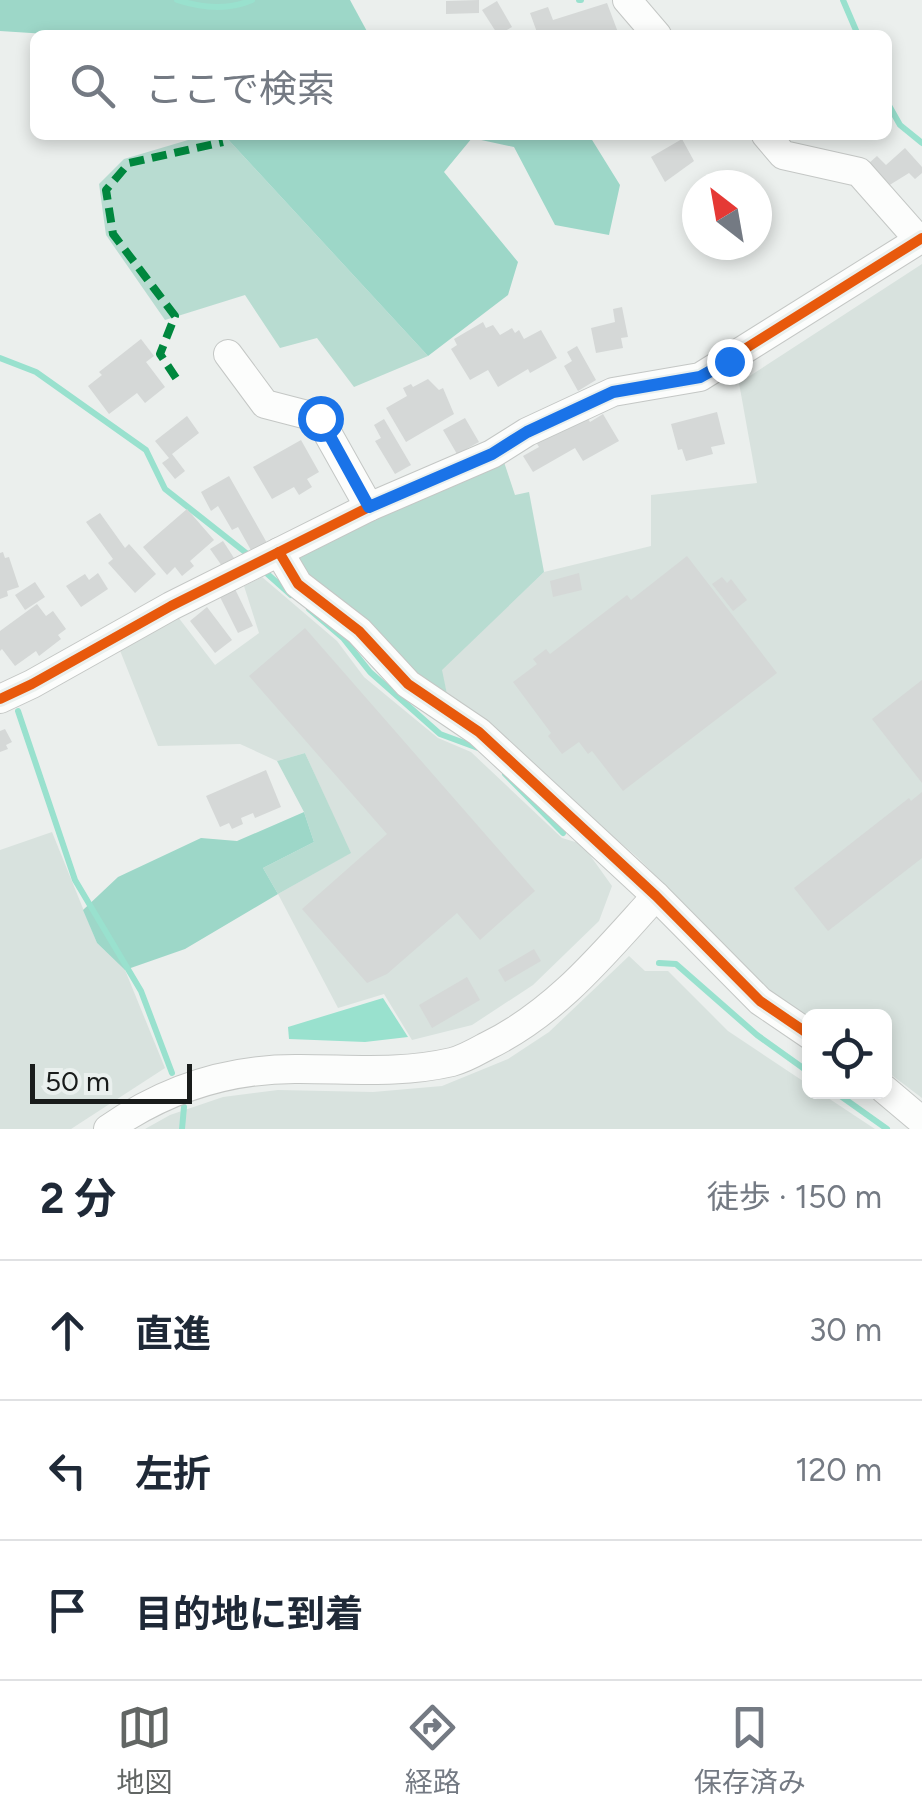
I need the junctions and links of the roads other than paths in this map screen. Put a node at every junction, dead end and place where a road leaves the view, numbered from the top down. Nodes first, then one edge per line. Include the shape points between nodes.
1 (627, 0) edge
2 (653, 30) edge
3 (770, 140) edge
4 (920, 239) edge
5 (228, 354) dead end
6 (369, 507) junction
7 (279, 552) junction
8 (0, 699) edge
9 (656, 896) junction
10 (802, 1030) edge
11 (892, 1096) edge
12 (922, 1121) edge
13 (108, 1129) edge

1 - 2 street
3 - 4 street via 783,155 859,172
4 - 6 street via 700,377 613,392
5 - 6 street via 265,404 320,418
6 - 7 street
7 - 8 street
7 - 9 street via 298,584 360,631 408,684 479,732
9 - 10 street via 760,1001
9 - 13 street via 573,988 517,1032 455,1062 374,1073 298,1068 234,1074 178,1088
11 - 12 street

